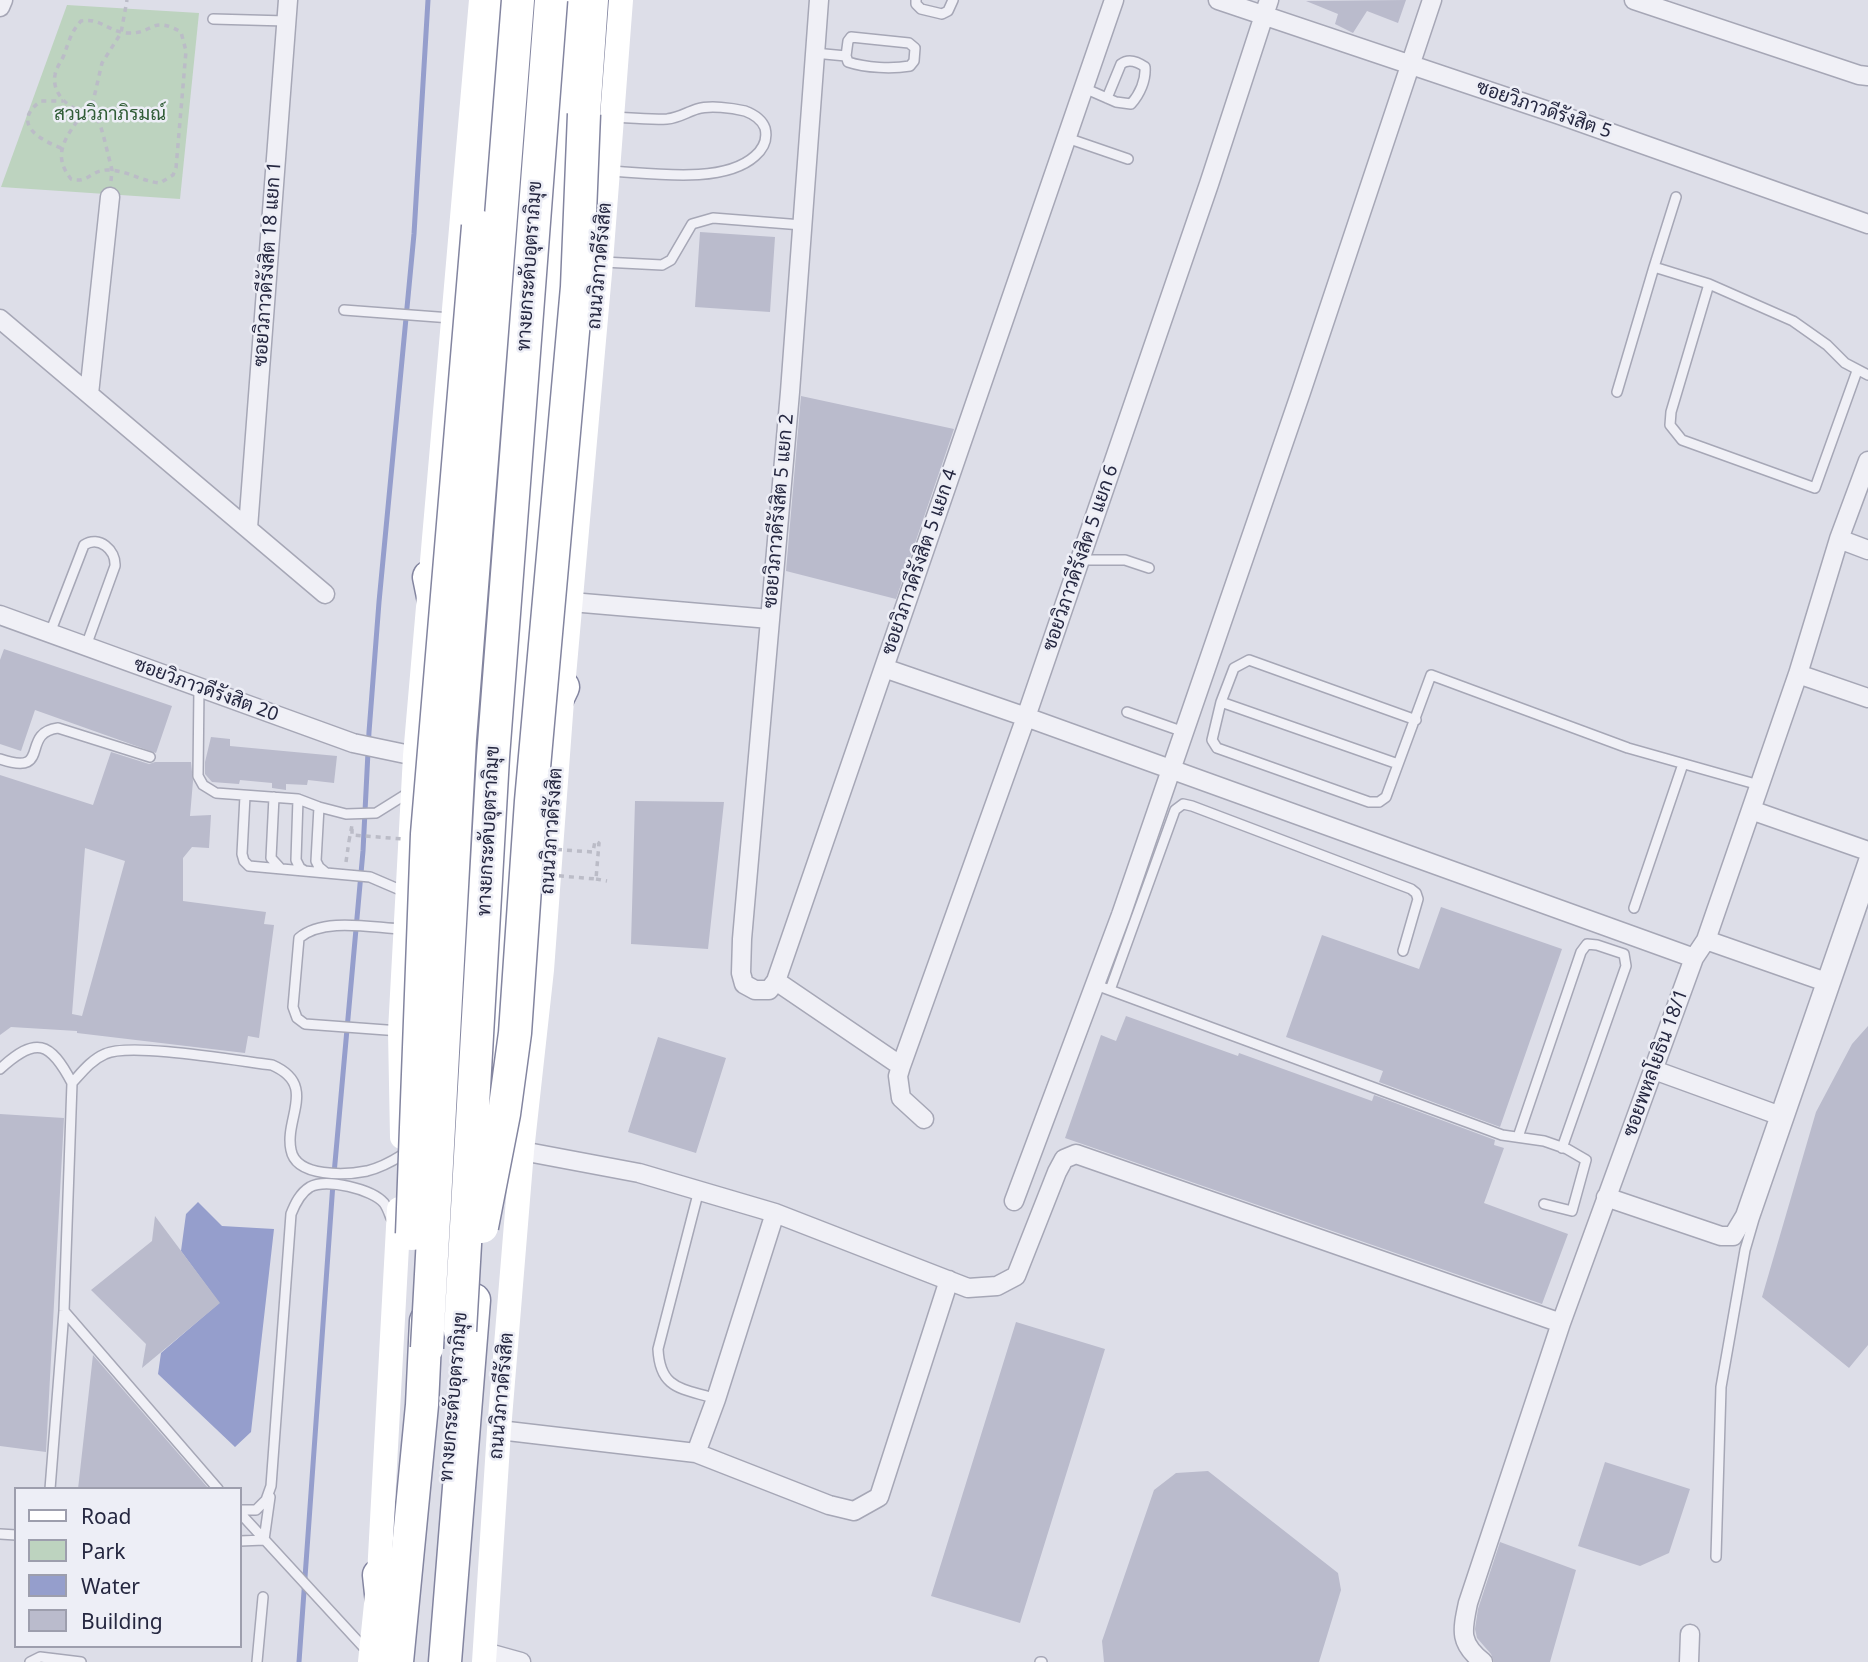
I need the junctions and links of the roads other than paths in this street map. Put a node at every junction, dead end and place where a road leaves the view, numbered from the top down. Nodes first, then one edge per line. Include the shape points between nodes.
1 (3, 0) edge
2 (288, 0) edge
3 (481, 0) edge
4 (498, 0) edge
5 (512, 0) edge
6 (518, 0) edge
7 (551, 0) edge
8 (570, 0) edge
9 (592, 0) edge
10 (621, 0) edge
11 (818, 0) edge
12 (916, 0) edge
13 (953, 0) edge
14 (1114, 0) edge
15 (1218, 0) edge
16 (1432, 0) edge
17 (1634, 0) edge
18 (0, 7) edge
19 (1267, 8) edge
20 (213, 19) dead end
21 (286, 21) junction
22 (814, 53) junction
23 (846, 56) junction
24 (1410, 65) junction
25 (1868, 76) edge
26 (1084, 88) junction
27 (1107, 98) junction
28 (598, 115) junction
29 (1067, 138) junction
30 (1128, 159) dead end
31 (608, 171) junction
32 (110, 197) dead end
33 (1676, 197) dead end
34 (1868, 224) edge
35 (802, 225) junction
36 (601, 262) junction
37 (1654, 267) junction
38 (1709, 284) junction
39 (344, 310) dead end
40 (452, 318) junction
41 (0, 319) edge
42 (1857, 371) junction
43 (1868, 375) edge
44 (1617, 393) dead end
45 (89, 394) junction
46 (1868, 461) edge
47 (248, 528) junction
48 (1839, 539) junction
49 (1868, 550) edge
50 (1080, 560) junction
51 (1149, 568) dead end
52 (429, 577) junction
53 (325, 594) dead end
54 (571, 602) junction
55 (0, 615) edge
56 (770, 619) junction
57 (50, 633) junction
58 (86, 646) junction
59 (884, 668) junction
60 (1798, 674) junction
61 (199, 687) junction
62 (563, 687) junction
63 (1868, 698) edge
64 (454, 701) junction
65 (1222, 702) junction
66 (1127, 712) dead end
67 (1027, 717) junction
68 (1416, 720) junction
69 (1184, 732) junction
70 (415, 755) junction
71 (150, 757) dead end
72 (0, 760) edge
73 (1398, 764) junction
74 (1683, 764) junction
75 (1171, 770) junction
76 (1759, 785) junction
77 (413, 791) junction
78 (245, 796) junction
79 (274, 797) junction
80 (510, 798) junction
81 (298, 799) junction
82 (318, 807) junction
83 (1751, 810) junction
84 (1868, 851) edge
85 (1868, 861) edge
86 (282, 870) junction
87 (307, 871) junction
88 (327, 873) junction
89 (1868, 889) edge
90 (407, 892) junction
91 (1634, 908) dead end
92 (405, 929) junction
93 (1706, 940) junction
94 (1403, 951) dead end
95 (1695, 958) junction
96 (776, 981) junction
97 (1826, 982) junction
98 (1103, 988) junction
99 (400, 1031) junction
100 (901, 1066) junction
101 (0, 1069) edge
102 (1654, 1070) junction
103 (72, 1083) junction
104 (1778, 1115) junction
105 (924, 1119) dead end
106 (1518, 1137) junction
107 (1562, 1148) junction
108 (523, 1152) junction
109 (402, 1156) junction
110 (699, 1190) junction
111 (1606, 1197) junction
112 (1014, 1201) dead end
113 (1544, 1203) dead end
114 (775, 1213) junction
115 (399, 1231) junction
116 (949, 1280) junction
117 (64, 1311) junction
118 (1561, 1323) junction
119 (460, 1331) junction
120 (427, 1348) junction
121 (716, 1399) junction
122 (507, 1431) junction
123 (696, 1453) junction
124 (271, 1486) junction
125 (50, 1487) edge
126 (216, 1487) edge
127 (242, 1511) edge
128 (242, 1513) edge
129 (264, 1540) junction
130 (242, 1541) edge
131 (1716, 1557) dead end
132 (379, 1575) joint
133 (263, 1597) dead end
134 (1690, 1634) dead end
135 (484, 1657) edge
136 (382, 1660) edge
137 (30, 1662) edge
138 (81, 1662) edge
139 (257, 1662) edge
140 (405, 1662) edge
141 (429, 1662) edge
142 (445, 1662) edge
143 (521, 1662) edge
144 (1483, 1662) edge
145 (1689, 1662) edge

1 - 18 street
2 - 21 street, ซอยวิภาวดีรังสิต 18 แยก 1
3 - 40 main road
4 - 120 highway, bridge via 427,834 410,1290
5 - 64 highway
6 - 120 highway, ทางยกระดับอุตราภิมุข, bridge via 460,739
7 - 119 highway, ทางยกระดับอุตราภิมุข, bridge via 493,757
8 - 80 highway, ถนนวิภาวดีรังสิต
9 - 28 highway
10 - 28 main road, ถนนวิภาวดีรังสิต
11 - 22 street, ซอยวิภาวดีรังสิต 5 แยก 2
12 - 13 lane via 920,9 942,15
14 - 26 street, ซอยวิภาวดีรังสิต 5 แยก 4
15 - 19 street, ซอยวิภาวดีรังสิต 5
16 - 24 street
17 - 25 street
19 - 24 street, ซอยวิภาวดีรังสิต 5
19 - 50 street, ซอยวิภาวดีรังสิต 5 แยก 6
20 - 21 lane
21 - 47 street, ซอยวิภาวดีรังสิต 18 แยก 1
22 - 23 lane
22 - 35 street, ซอยวิภาวดีรังสิต 5 แยก 2
23 - 23 lane via 851,37 909,43 915,48 914,61 902,67 852,63
24 - 34 street, ซอยวิภาวดีรังสิต 5
24 - 69 street
26 - 27 lane
26 - 29 street, ซอยวิภาวดีรังสิต 5 แยก 4
27 - 27 lane via 1121,64 1130,61 1145,66 1144,80 1131,104
28 - 31 main road, ถนนวิภาวดีรังสิต
28 - 31 lane via 667,119 699,108 746,111 764,127 766,140 761,151 730,171
28 - 119 highway, bridge via 577,287 530,801 515,1033 502,1126
29 - 30 lane
29 - 59 street, ซอยวิภาวดีรังสิต 5 แยก 4
31 - 36 main road, ถนนวิภาวดีรังสิต
32 - 45 street
33 - 37 lane
35 - 36 lane via 700,220 692,224 671,260 662,265
35 - 56 street, ซอยวิภาวดีรังสิต 5 แยก 2
36 - 54 main road, ถนนวิภาวดีรังสิต
37 - 38 lane
37 - 44 lane
38 - 42 lane via 1793,321
38 - 42 lane via 1671,412 1670,425 1682,440 1815,488
39 - 40 lane
40 - 52 main road
41 - 45 street
42 - 43 lane
45 - 47 street
46 - 48 street, ซอยพหลโยธิน 18/1
47 - 53 street
48 - 49 street
48 - 60 street, ซอยพหลโยธิน 18/1
50 - 51 lane via 1125,560
50 - 67 street, ซอยวิภาวดีรังสิต 5 แยก 6
52 - 64 highway
52 - 70 main road
54 - 56 street
54 - 62 main road, ถนนวิภาวดีรังสิต
55 - 57 street, ซอยวิภาวดีรังสิต 20
56 - 96 street, ซอยวิภาวดีรังสิต 5 แยก 2 via 741,973 744,984 755,990 769,990
57 - 58 street, ซอยวิภาวดีรังสิต 20
57 - 58 lane via 84,545 99,542 112,551 115,566
58 - 61 street, ซอยวิภาวดีรังสิต 20
59 - 67 street
59 - 96 street, ซอยวิภาวดีรังสิต 5 แยก 4
60 - 63 street
60 - 76 street, ซอยพหลโยธิน 18/1
61 - 70 street, ซอยวิภาวดีรังสิต 20 via 368,746
61 - 78 lane via 199,779 212,791
62 - 80 highway
62 - 108 main road, ถนนวิภาวดีรังสิต
64 - 136 highway via 422,1405
65 - 68 lane via 1234,668 1249,660
65 - 73 lane
65 - 73 lane via 1212,740 1229,753 1379,803
66 - 69 lane
67 - 75 street
67 - 100 street, ซอยวิภาวดีรังสิต 5 แยก 6
68 - 73 lane
68 - 74 lane via 1431,675
69 - 75 street
70 - 77 main road
71 - 72 lane via 58,728 40,737 26,764
74 - 76 lane
74 - 91 lane
75 - 95 street
75 - 98 street
76 - 83 street, ซอยพหลโยธิน 18/1
77 - 82 lane via 376,813 346,814
77 - 90 main road
78 - 79 lane
78 - 86 lane via 244,861 254,868
79 - 81 lane
79 - 86 lane via 271,858
80 - 142 highway, ถนนวิภาวดีรังสิต
81 - 82 lane
81 - 87 lane via 296,862
82 - 88 lane via 316,861
83 - 84 street
83 - 93 street, ซอยพหลโยธิน 18/1
85 - 97 street
86 - 87 lane
87 - 88 lane
88 - 90 lane via 370,877
89 - 131 lane via 1745,1250 1721,1387
90 - 92 main road
92 - 99 main road
92 - 99 lane via 321,925 307,931 299,938 293,1007 305,1024
93 - 95 street, ซอยพหลโยธิน 18/1
93 - 97 street
94 - 98 lane via 1418,899 1411,889 1182,804 1175,810
95 - 102 street, ซอยพหลโยธิน 18/1
96 - 100 street
97 - 104 street
98 - 106 lane via 1502,1135
98 - 112 street
99 - 109 main road
100 - 105 street, ซอยวิภาวดีรังสิต 5 แยก 6 via 901,1098
101 - 103 lane via 23,1050 36,1046 51,1051
102 - 104 street
102 - 111 street, ซอยพหลโยธิน 18/1
103 - 109 lane via 106,1053 130,1049 272,1065 291,1078 297,1094 290,1148 293,1158 305,1168 343,1174 369,1171
103 - 117 lane
104 - 111 street via 1745,1216 1733,1236 1721,1236
106 - 107 lane
106 - 107 lane via 1581,952 1587,944 1597,945 1624,954 1626,966
107 - 113 lane via 1586,1160 1573,1209 1567,1212
108 - 110 street via 639,1173
108 - 122 main road, ถนนวิภาวดีรังสิต
109 - 115 main road
110 - 114 street
110 - 121 lane via 658,1349 659,1368 672,1385
111 - 118 street, ซอยพหลโยธิน 18/1
114 - 116 street
114 - 121 street
115 - 124 lane via 383,1202 372,1194 324,1184 299,1197 291,1214
115 - 132 main road
116 - 118 street via 968,1288 997,1286 1016,1276 1057,1172 1064,1159 1076,1154
116 - 123 street via 879,1497 854,1511 829,1505
117 - 125 lane
117 - 126 lane
118 - 144 street, ซอยพหลโยธิน 18/1 via 1468,1603 1464,1640
119 - 141 highway, ทางยกระดับอุตราภิมุข
120 - 140 highway, ทางยกระดับอุตราภิมุข
121 - 123 street
122 - 123 street
122 - 135 main road, ถนนวิภาวดีรังสิต
124 - 127 lane via 256,1510
124 - 129 lane
128 - 129 lane
129 - 130 lane
129 - 136 lane
132 - 136 highway
133 - 139 lane
134 - 145 street
135 - 143 street
137 - 138 lane via 40,1657

